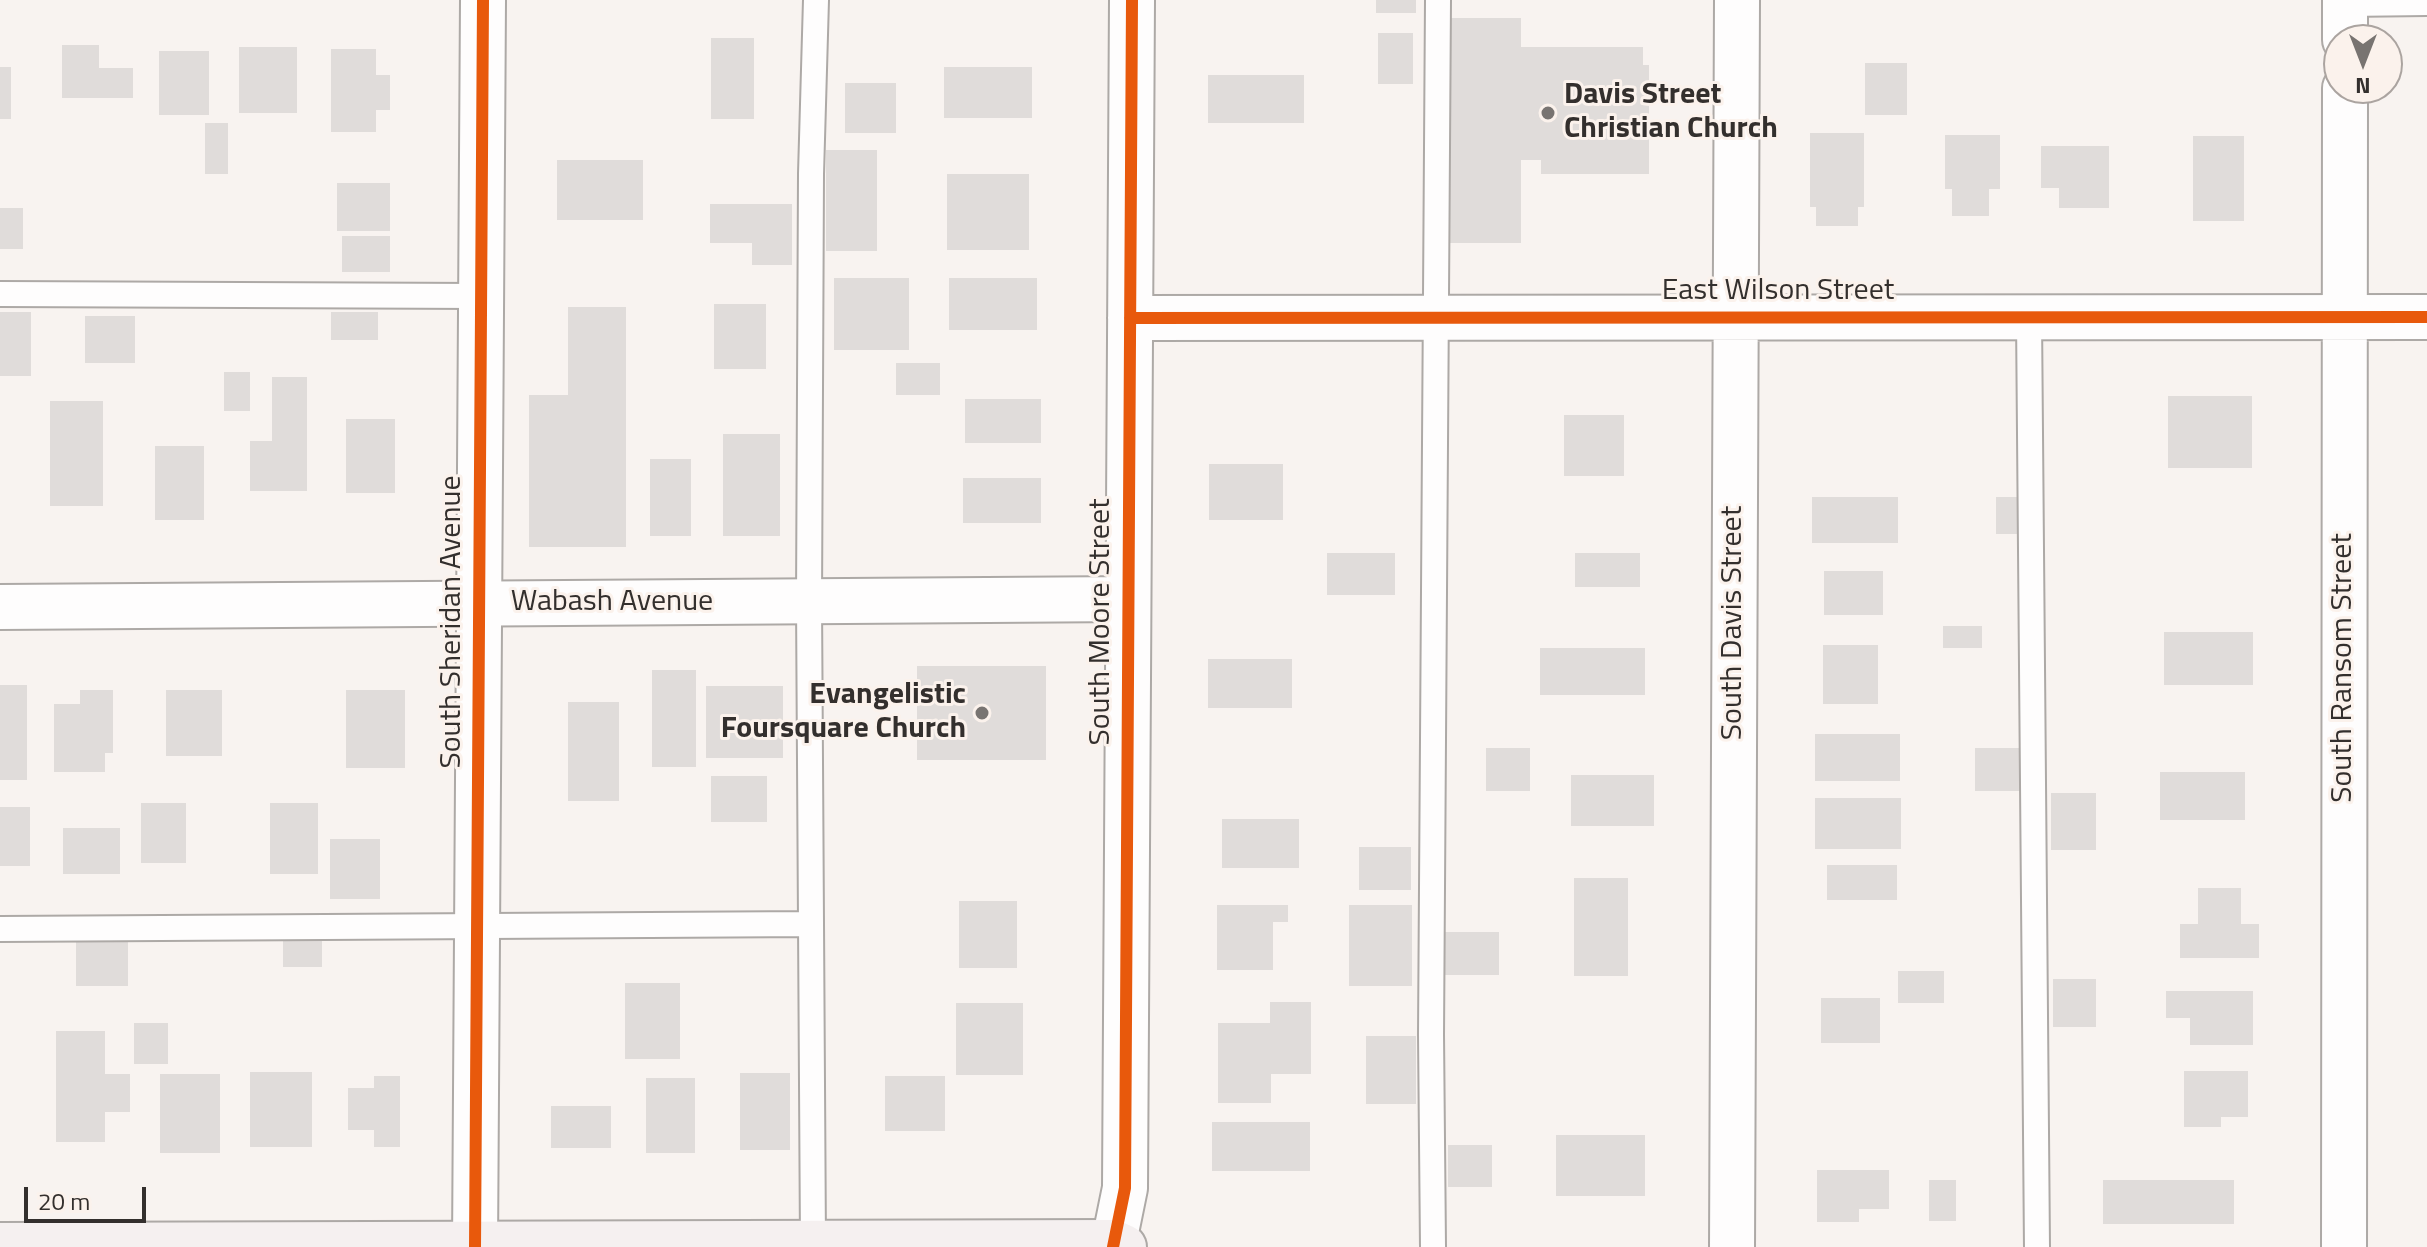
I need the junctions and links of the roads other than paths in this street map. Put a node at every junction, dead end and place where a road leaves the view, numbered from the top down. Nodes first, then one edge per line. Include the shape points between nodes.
1 (483, 0) edge
2 (816, 0) edge
3 (1132, 0) edge
4 (1438, 0) edge
5 (1737, 0) edge
6 (2427, 3) edge
7 (2345, 15) edge
8 (2345, 104) edge
9 (0, 294) edge
10 (481, 296) junction
11 (2029, 317) junction
12 (2344, 317) junction
13 (2427, 317) edge
14 (1130, 318) junction
15 (1436, 318) junction
16 (1735, 318) junction
17 (1128, 599) junction
18 (809, 601) junction
19 (479, 604) junction
20 (0, 607) edge
21 (811, 924) junction
22 (477, 926) junction
23 (0, 929) edge
24 (0, 1245) edge
25 (798, 1245) edge
26 (1117, 1245) edge
27 (138, 1246) edge
28 (475, 1246) edge
29 (1433, 1247) edge
30 (1732, 1247) edge
31 (2037, 1247) edge
32 (2344, 1247) edge

1 - 10 street, South Sheridan Avenue
2 - 18 lane
3 - 14 street, South Moore Street
4 - 15 lane
5 - 16 street, South Davis Street
6 - 7 lane
8 - 12 street, South Ransom Street
9 - 10 lane
10 - 19 street, South Sheridan Avenue
11 - 12 street, East Wilson Street
11 - 16 street, East Wilson Street
11 - 31 lane
12 - 13 street, East Wilson Street
12 - 32 street, South Ransom Street
14 - 15 street, East Wilson Street
14 - 17 street, South Moore Street
15 - 16 street, East Wilson Street
15 - 29 lane
16 - 30 street, South Davis Street
17 - 18 street, Wabash Avenue
17 - 26 street, South Moore Street via 1125,1188
18 - 19 street, Wabash Avenue
18 - 21 lane
19 - 20 street, Wabash Avenue
19 - 22 street, South Sheridan Avenue
21 - 22 lane
21 - 25 lane
22 - 23 lane
22 - 28 street, South Sheridan Avenue
24 - 27 main road
25 - 26 main road
25 - 28 main road
27 - 28 main road

